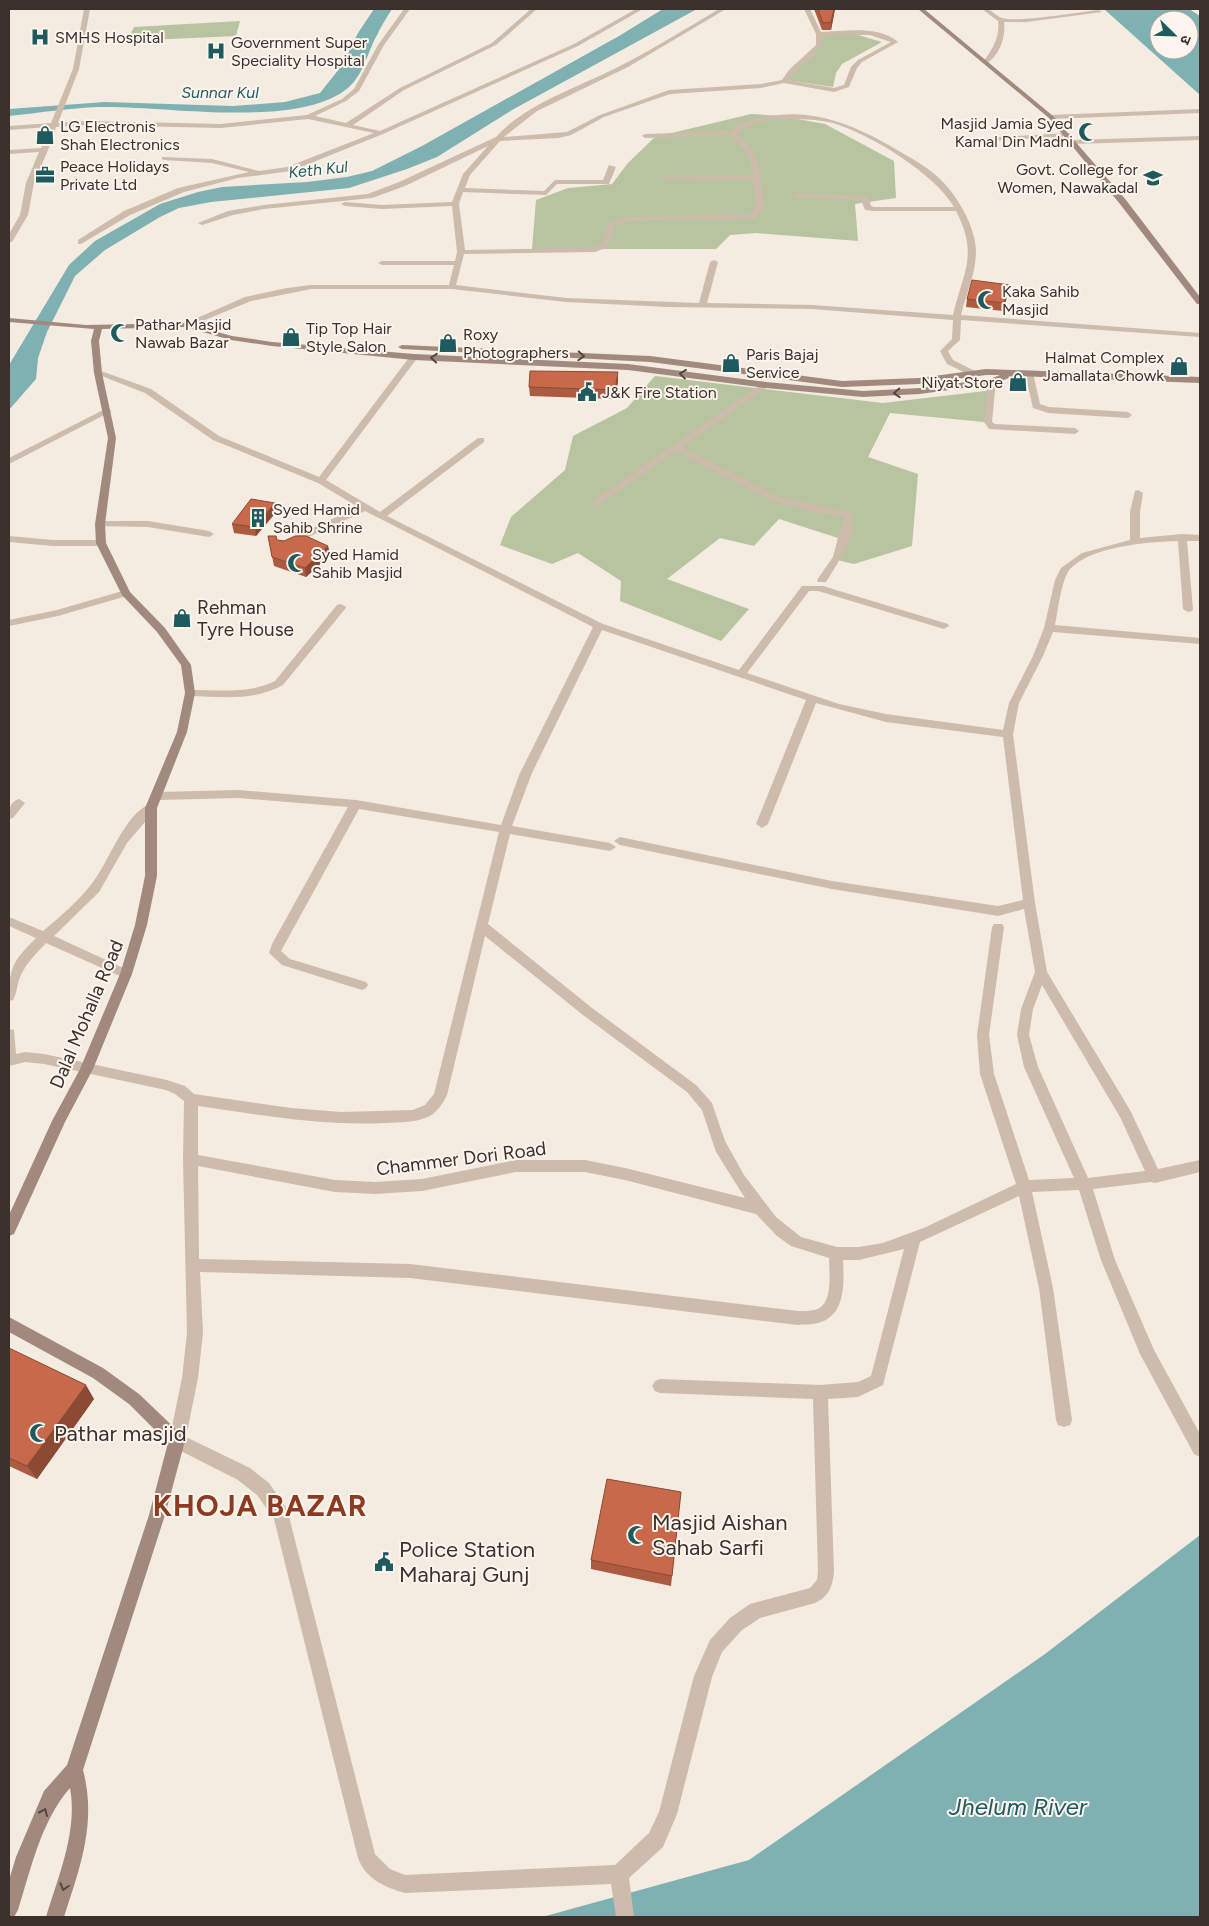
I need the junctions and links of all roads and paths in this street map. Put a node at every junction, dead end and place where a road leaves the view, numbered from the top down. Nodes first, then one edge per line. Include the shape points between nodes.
1 (86, 9) edge
2 (407, 9) edge
3 (534, 9) edge
4 (640, 9) edge
5 (723, 9) edge
6 (807, 9) edge
7 (921, 9) edge
8 (985, 9) edge
9 (1099, 12) dead end
10 (1001, 20) junction
11 (819, 34) junction
12 (987, 61) junction
13 (784, 81) junction
14 (1200, 111) edge
15 (308, 117) junction
16 (1051, 117) junction
17 (56, 121) junction
18 (348, 125) junction
19 (9, 128) edge
20 (381, 133) junction
21 (735, 133) junction
22 (1067, 134) junction
23 (645, 136) dead end
24 (1200, 138) edge
25 (497, 139) junction
26 (964, 141) dead end
27 (1074, 142) junction
28 (45, 150) junction
29 (9, 152) edge
30 (164, 158) dead end
31 (612, 167) dead end
32 (261, 174) junction
33 (665, 177) dead end
34 (756, 178) junction
35 (460, 190) junction
36 (797, 194) dead end
37 (334, 201) junction
38 (455, 204) junction
39 (959, 209) junction
40 (202, 222) dead end
41 (9, 240) edge
42 (81, 242) dead end
43 (461, 252) junction
44 (714, 262) dead end
45 (382, 263) dead end
46 (459, 263) junction
47 (452, 287) junction
48 (1200, 302) edge
49 (703, 305) junction
50 (957, 316) junction
51 (9, 320) edge
52 (186, 325) junction
53 (99, 327) junction
54 (1200, 335) edge
55 (323, 347) junction
56 (414, 357) junction
57 (98, 372) junction
58 (972, 373) junction
59 (1014, 374) junction
60 (1029, 374) junction
61 (1200, 380) edge
62 (992, 381) junction
63 (766, 385) junction
64 (108, 411) junction
65 (1128, 415) dead end
66 (1075, 431) dead end
67 (481, 440) dead end
68 (675, 447) junction
69 (9, 461) edge
70 (320, 481) junction
71 (1138, 493) dead end
72 (596, 503) dead end
73 (365, 507) junction
74 (380, 516) junction
75 (100, 524) junction
76 (209, 534) dead end
77 (1182, 537) junction
78 (1200, 538) edge
79 (9, 539) edge
80 (1135, 542) junction
81 (101, 543) junction
82 (282, 546) edge
83 (822, 580) dead end
84 (126, 593) junction
85 (341, 607) dead end
86 (1188, 609) dead end
87 (9, 622) edge
88 (599, 626) junction
89 (944, 626) dead end
90 (1049, 628) junction
91 (1200, 641) edge
92 (741, 674) junction
93 (190, 694) junction
94 (812, 699) junction
95 (1008, 734) junction
96 (158, 796) junction
97 (19, 803) dead end
98 (356, 804) junction
99 (152, 808) junction
100 (9, 815) edge
101 (762, 824) dead end
102 (506, 828) junction
103 (1029, 903) junction
104 (9, 921) edge
105 (482, 926) junction
106 (998, 927) dead end
107 (47, 937) junction
108 (1041, 972) junction
109 (126, 974) junction
110 (362, 985) dead end
111 (9, 996) edge
112 (9, 1034) edge
113 (9, 1060) edge
114 (86, 1069) junction
115 (191, 1099) junction
116 (190, 1159) junction
117 (1200, 1166) edge
118 (1155, 1177) junction
119 (1084, 1184) junction
120 (1024, 1186) junction
121 (762, 1209) junction
122 (9, 1230) edge
123 (914, 1238) junction
124 (836, 1253) junction
125 (192, 1265) junction
126 (9, 1324) edge
127 (660, 1386) dead end
128 (820, 1392) junction
129 (1064, 1420) dead end
130 (177, 1442) junction
131 (1200, 1449) edge
132 (74, 1770) junction
133 (620, 1874) junction
134 (9, 1910) edge
135 (56, 1917) edge
136 (626, 1917) edge

1 - 17 street via 76,69
2 - 15 street via 381,45 357,90
3 - 18 street via 494,44 402,89
4 - 20 street via 576,45
5 - 25 street via 626,66 535,110
6 - 11 street
7 - 12 street
8 - 10 street
9 - 10 street
10 - 12 street via 1003,31 999,45
11 - 13 street via 820,42 816,49
11 - 13 street via 864,33 895,42 860,61 854,67 847,86 842,89
12 - 16 street
13 - 25 street via 761,86 669,92 602,116 568,134
14 - 16 street
15 - 17 street via 221,126
15 - 18 street
16 - 22 street
17 - 19 street
17 - 28 street
18 - 20 street
20 - 32 street via 302,164
21 - 23 street
21 - 34 street via 754,159
21 - 39 street via 742,125 773,118 835,122 940,182
22 - 26 street
22 - 27 street
24 - 27 street
25 - 35 street via 467,174
25 - 37 street via 402,184 369,196
27 - 48 street
28 - 29 street
28 - 41 street via 30,183 24,214
30 - 32 street via 218,162
31 - 35 street via 606,182 558,182 546,193
32 - 42 street via 211,182 153,201
33 - 34 street
34 - 43 street via 760,206 750,217 627,219 612,225 605,245 595,250
35 - 38 street
36 - 39 street via 863,198 868,208 874,209
37 - 38 street via 382,207
37 - 40 street via 264,207
38 - 43 street
39 - 50 street via 974,257
43 - 46 street
44 - 49 street
45 - 46 street
46 - 47 street
47 - 49 street via 566,300
47 - 52 street via 311,287 287,290 248,299
49 - 50 street
50 - 54 street
50 - 58 street via 956,340 944,351 950,362
51 - 53 street
52 - 53 street
52 - 55 street via 231,338
53 - 57 street, Dalal Mohalla Road via 95,341
55 - 56 street
55 -> 58 street via 340,344 650,359 842,384 919,381
63 -> 56 street via 628,367
56 - 70 street
57 - 64 street, Dalal Mohalla Road
57 - 70 street via 148,391 216,438
58 - 59 street
59 - 60 street
59 - 62 street
60 - 61 street
60 - 65 street via 1036,406 1048,410
62 -> 63 street via 920,391 863,394
62 - 66 street via 988,422 992,427
63 - 68 street
64 - 69 street
64 - 75 street, Dalal Mohalla Road via 112,438
67 - 74 street
68 - 72 street
68 - 83 street via 773,498 848,515 838,557
70 - 73 street
71 - 80 street
73 - 74 street
73 - 82 street
74 - 88 street
75 - 76 street via 148,524
75 - 81 street, Dalal Mohalla Road
77 - 78 street
77 - 80 street
77 - 86 street
79 - 81 street
80 - 90 street via 1085,554 1066,568 1060,580
81 - 84 street, Dalal Mohalla Road
84 - 87 street via 58,613
84 - 93 street, Dalal Mohalla Road via 161,630 186,665
85 - 93 street via 280,683 272,688
88 - 92 street
88 - 102 street via 526,772
89 - 92 street via 819,588 806,588
90 - 91 street
90 - 95 street via 1014,703
92 - 94 street
93 - 96 street, Dalal Mohalla Road via 182,732
94 - 95 street via 886,718
94 - 101 street
95 - 103 street
96 - 98 street via 239,794
96 - 99 street, Dalal Mohalla Road
97 - 100 street
98 - 102 street
98 - 110 street via 275,953 286,962
99 - 107 street via 130,830 96,888
99 - 109 street, Dalal Mohalla Road via 151,876
102 - 103 street via 998,911
102 - 105 street
103 - 108 street
104 - 107 street
105 - 115 street via 440,1095 433,1107 424,1113 377,1118 310,1116
105 - 121 street via 562,993 683,1081 701,1098 712,1115 728,1163
106 - 120 street via 983,1034 987,1074
107 - 109 street
107 - 111 street via 20,963 10,983
108 - 118 street via 1125,1114
108 - 119 street via 1027,1009 1023,1035 1031,1067
109 - 114 street, Dalal Mohalla Road
112 - 113 street
113 - 114 street via 25,1057 44,1059
114 - 115 street via 167,1085
114 - 122 street, Dalal Mohalla Road
115 - 116 street
116 - 121 street, Chammer Dori Road via 335,1186 375,1188 422,1185 516,1166 585,1166
116 - 125 street
117 - 118 street
118 - 119 street
119 - 120 street
119 - 131 street via 1108,1260 1148,1354
120 - 123 street
120 - 129 street via 1046,1288
121 - 124 street via 775,1227 792,1240
123 - 124 street via 879,1250
123 - 128 street via 878,1380 869,1388 855,1391
124 - 125 street via 836,1293 832,1304 820,1316 798,1318 410,1271
125 - 130 street via 195,1333
126 - 130 street via 98,1373 134,1399
127 - 128 street
128 - 133 street via 825,1584 815,1595 756,1610 736,1624 716,1646 703,1676 668,1814 656,1840
130 - 132 street via 157,1515
130 - 133 street via 244,1474 263,1489 280,1515 367,1858 375,1871 405,1884
134 -> 132 street via 25,1857 50,1797
132 -> 135 street via 80,1795 79,1823
133 - 136 street

